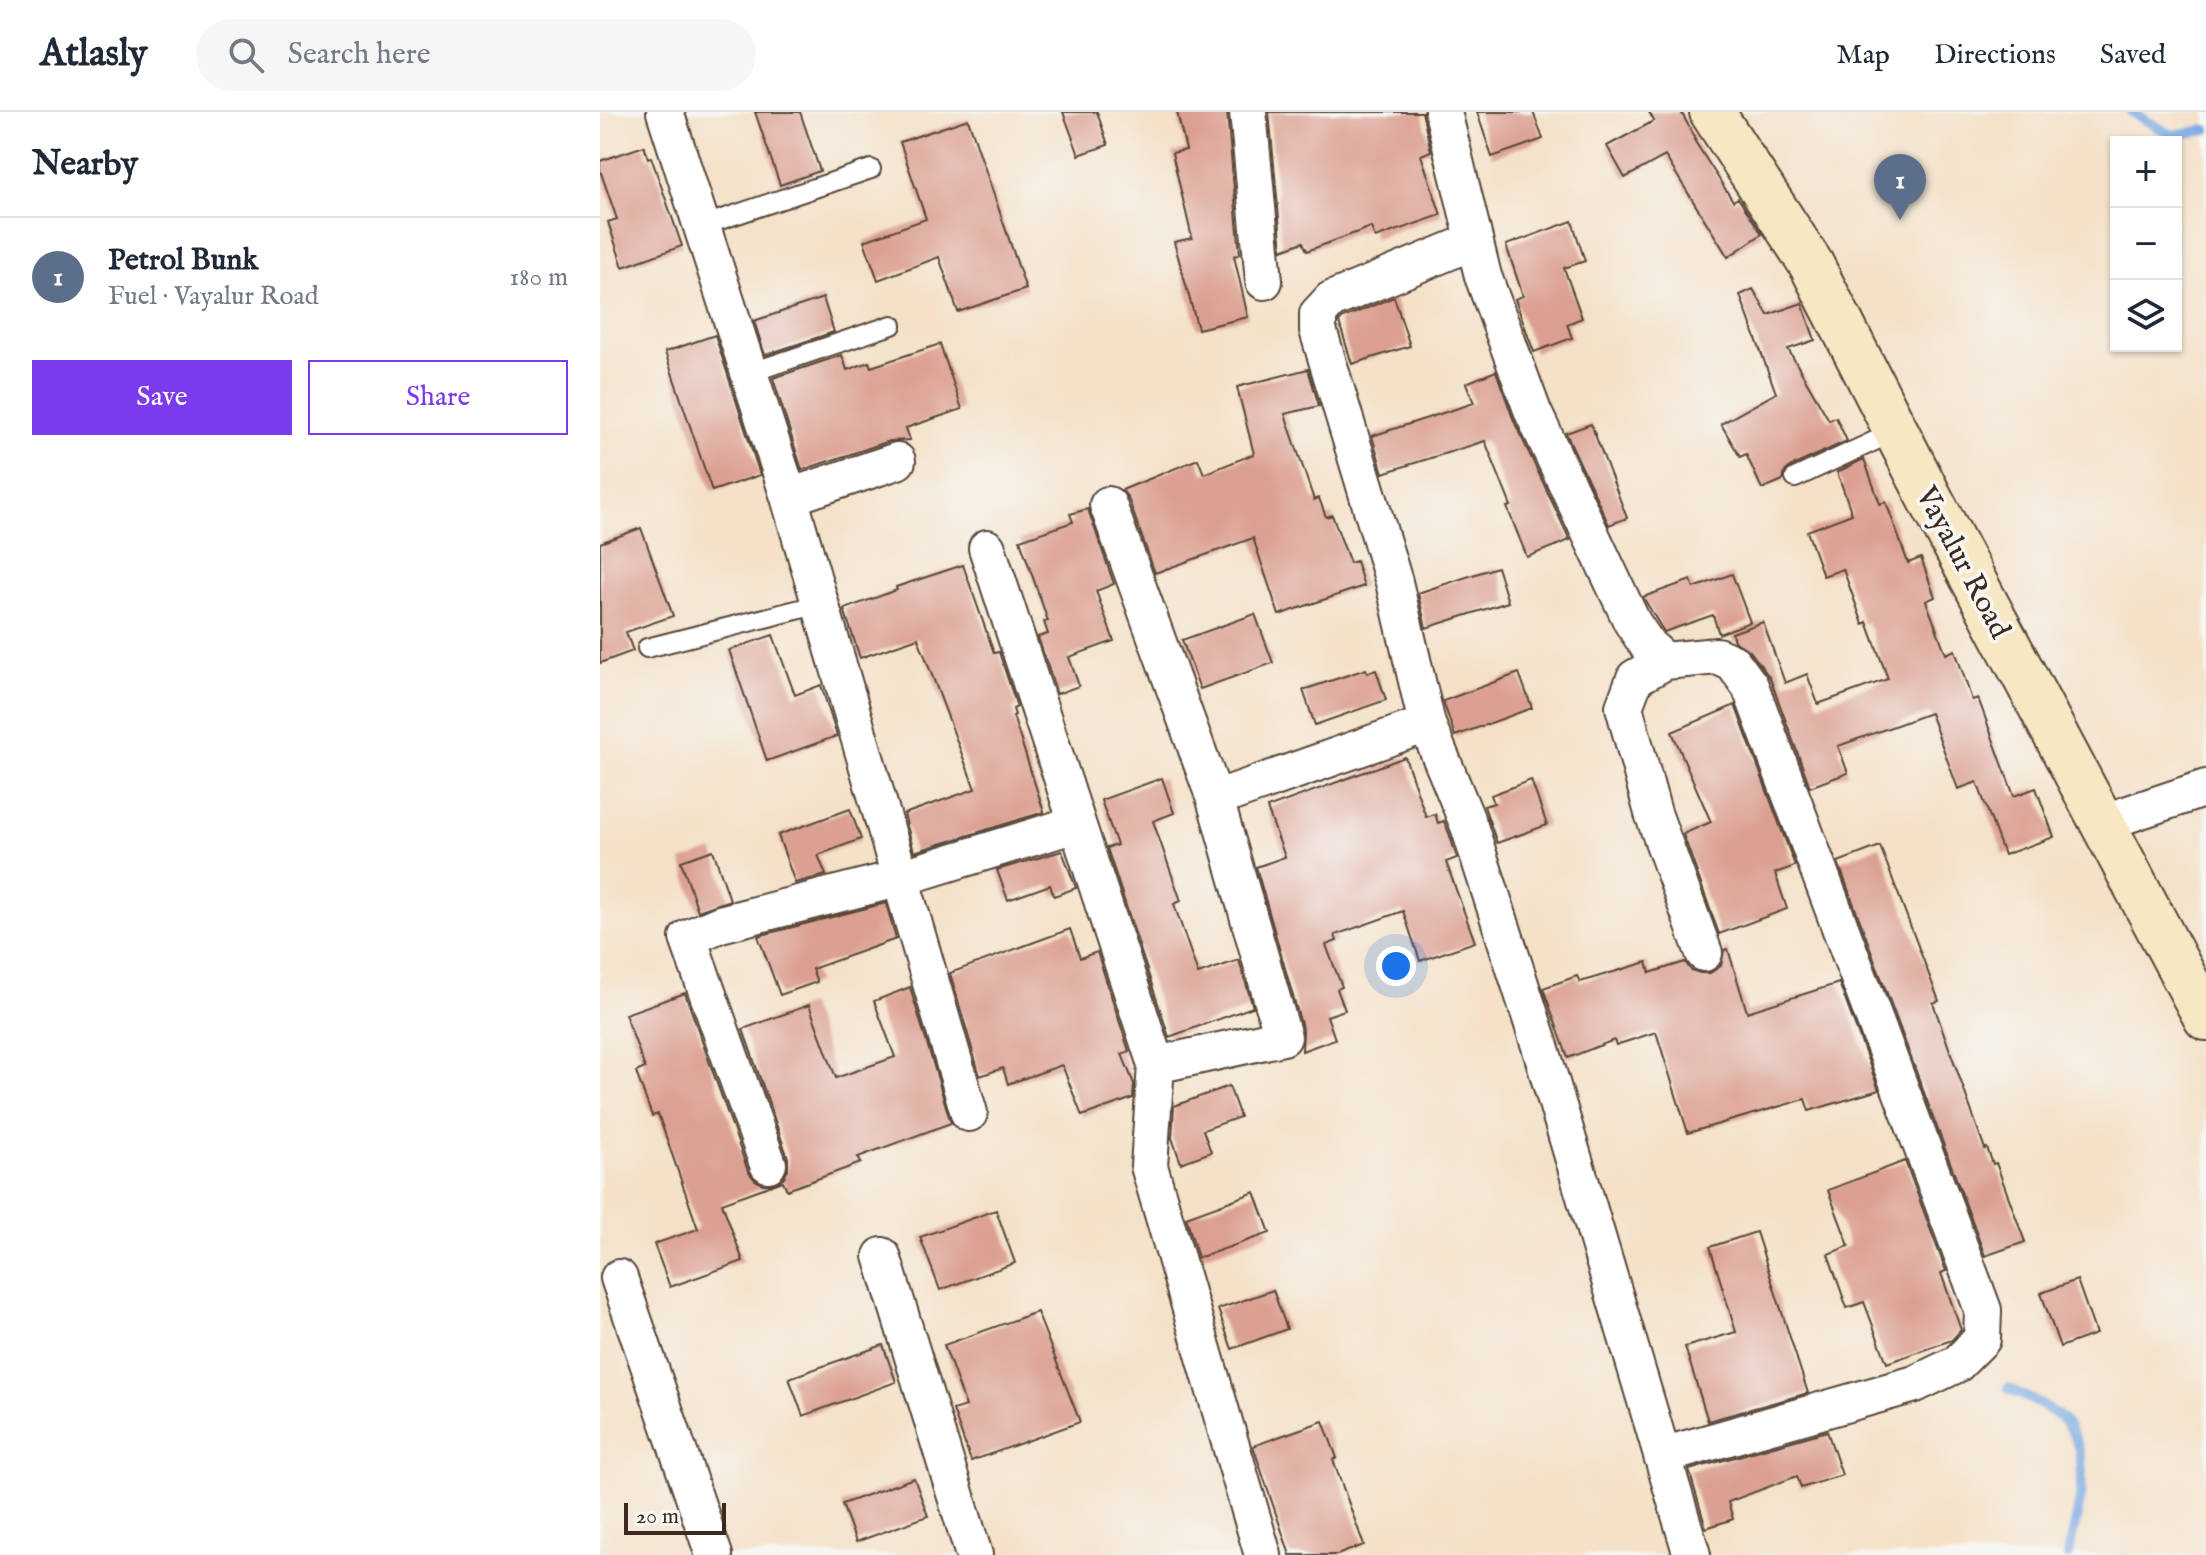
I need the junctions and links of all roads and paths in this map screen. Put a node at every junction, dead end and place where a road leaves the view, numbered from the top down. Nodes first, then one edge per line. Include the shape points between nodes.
1 (665, 112) edge
2 (1248, 112) edge
3 (1443, 112) edge
4 (1712, 112) edge
5 (871, 169) dead end
6 (702, 226) junction
7 (1474, 241) junction
8 (1264, 281) dead end
9 (892, 325) dead end
10 (749, 373) junction
11 (1896, 431) junction
12 (897, 461) dead end
13 (1795, 478) dead end
14 (789, 497) junction
15 (1108, 505) dead end
16 (987, 548) dead end
17 (820, 604) junction
18 (647, 648) dead end
19 (1665, 661) junction
20 (1427, 724) junction
21 (2206, 788) edge
22 (1215, 799) junction
23 (2102, 823) junction
24 (1076, 824) junction
25 (900, 878) junction
26 (1704, 953) dead end
27 (2206, 1018) edge
28 (1156, 1065) junction
29 (969, 1113) dead end
30 (768, 1164) dead end
31 (882, 1256) dead end
32 (619, 1278) dead end
33 (1662, 1456) junction
34 (714, 1555) edge
35 (974, 1555) edge
36 (1263, 1555) edge
37 (1692, 1555) edge

1 - 6 street
2 - 8 street
3 - 7 street
4 - 11 main road, Vayalur Road via 1811,264
5 - 6 lane
6 - 10 street
7 - 19 street via 1533,412 1632,622
7 - 20 street via 1331,300 1318,314 1327,364 1394,582
9 - 10 lane
10 - 14 street
11 - 13 lane
11 - 23 main road, Vayalur Road
12 - 14 street
14 - 17 street
15 - 22 street
16 - 24 street
17 - 18 lane
17 - 25 street
19 - 26 street via 1635,678 1624,707 1653,813
19 - 33 street via 1717,656 1733,663 1750,686 1983,1310 1982,1339 1957,1364 1915,1384
20 - 22 street
20 - 33 street via 1469,826 1521,987
21 - 23 street
22 - 28 street via 1283,1037
23 - 27 main road, Vayalur Road
24 - 25 street
24 - 28 street
25 - 29 street
25 - 30 street via 720,924 688,938
28 - 36 street via 1149,1166
31 - 35 street
32 - 34 street
33 - 37 street

